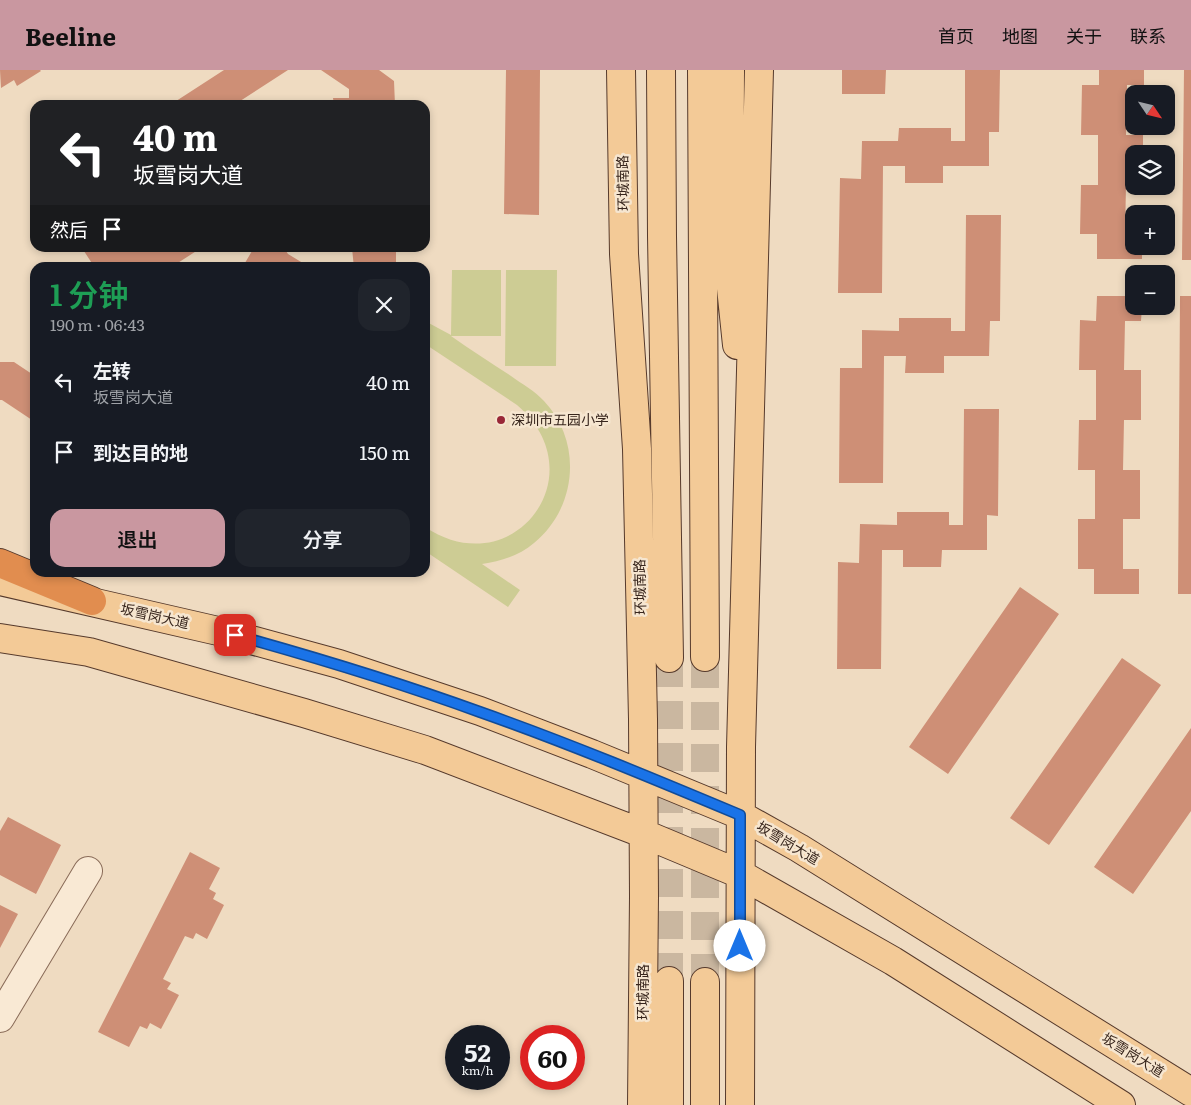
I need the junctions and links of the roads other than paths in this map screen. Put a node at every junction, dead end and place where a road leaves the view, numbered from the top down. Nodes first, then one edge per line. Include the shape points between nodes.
1 (621, 70) edge
2 (638, 70) edge
3 (662, 70) edge
4 (702, 70) edge
5 (730, 70) edge
6 (759, 70) edge
7 (624, 254) junction
8 (749, 453) junction
9 (0, 563) edge
10 (30, 575) edge
11 (34, 577) edge
12 (0, 581) edge
13 (92, 601) junction
14 (0, 638) edge
15 (705, 657) tunnel mouth
16 (669, 658) tunnel mouth
17 (643, 775) junction
18 (740, 815) junction
19 (642, 833) junction
20 (88, 870) dead end
21 (740, 874) junction
22 (669, 981) tunnel mouth
23 (705, 982) tunnel mouth
24 (0, 1018) edge
25 (1161, 1073) junction
26 (1191, 1079) edge
27 (1191, 1092) edge
28 (642, 1105) edge
29 (669, 1105) edge
30 (705, 1105) edge
31 (740, 1105) edge
32 (1121, 1105) edge

1 - 7 main road, 环城南路
2 - 7 main road
3 - 16 main road, 环城南路
4 - 15 main road
5 - 8 main road via 729,268
6 - 8 main road
7 - 17 main road, 环城南路 via 637,449
8 - 18 main road
9 - 10 highway
11 - 13 highway
12 - 13 main road, 坂雪岗大道
13 - 17 main road, 坂雪岗大道 via 218,630 339,664 480,712
14 - 19 main road via 89,652 304,712 425,750
17 - 18 main road, 坂雪岗大道
17 - 19 main road, 环城南路
18 - 21 main road
18 - 25 main road, 坂雪岗大道
19 - 21 main road
19 - 28 main road, 环城南路
20 - 24 lane
21 - 31 main road
21 - 32 main road via 893,961
22 - 29 main road, 环城南路
23 - 30 main road
25 - 26 main road
25 - 27 main road, 坂雪岗大道

